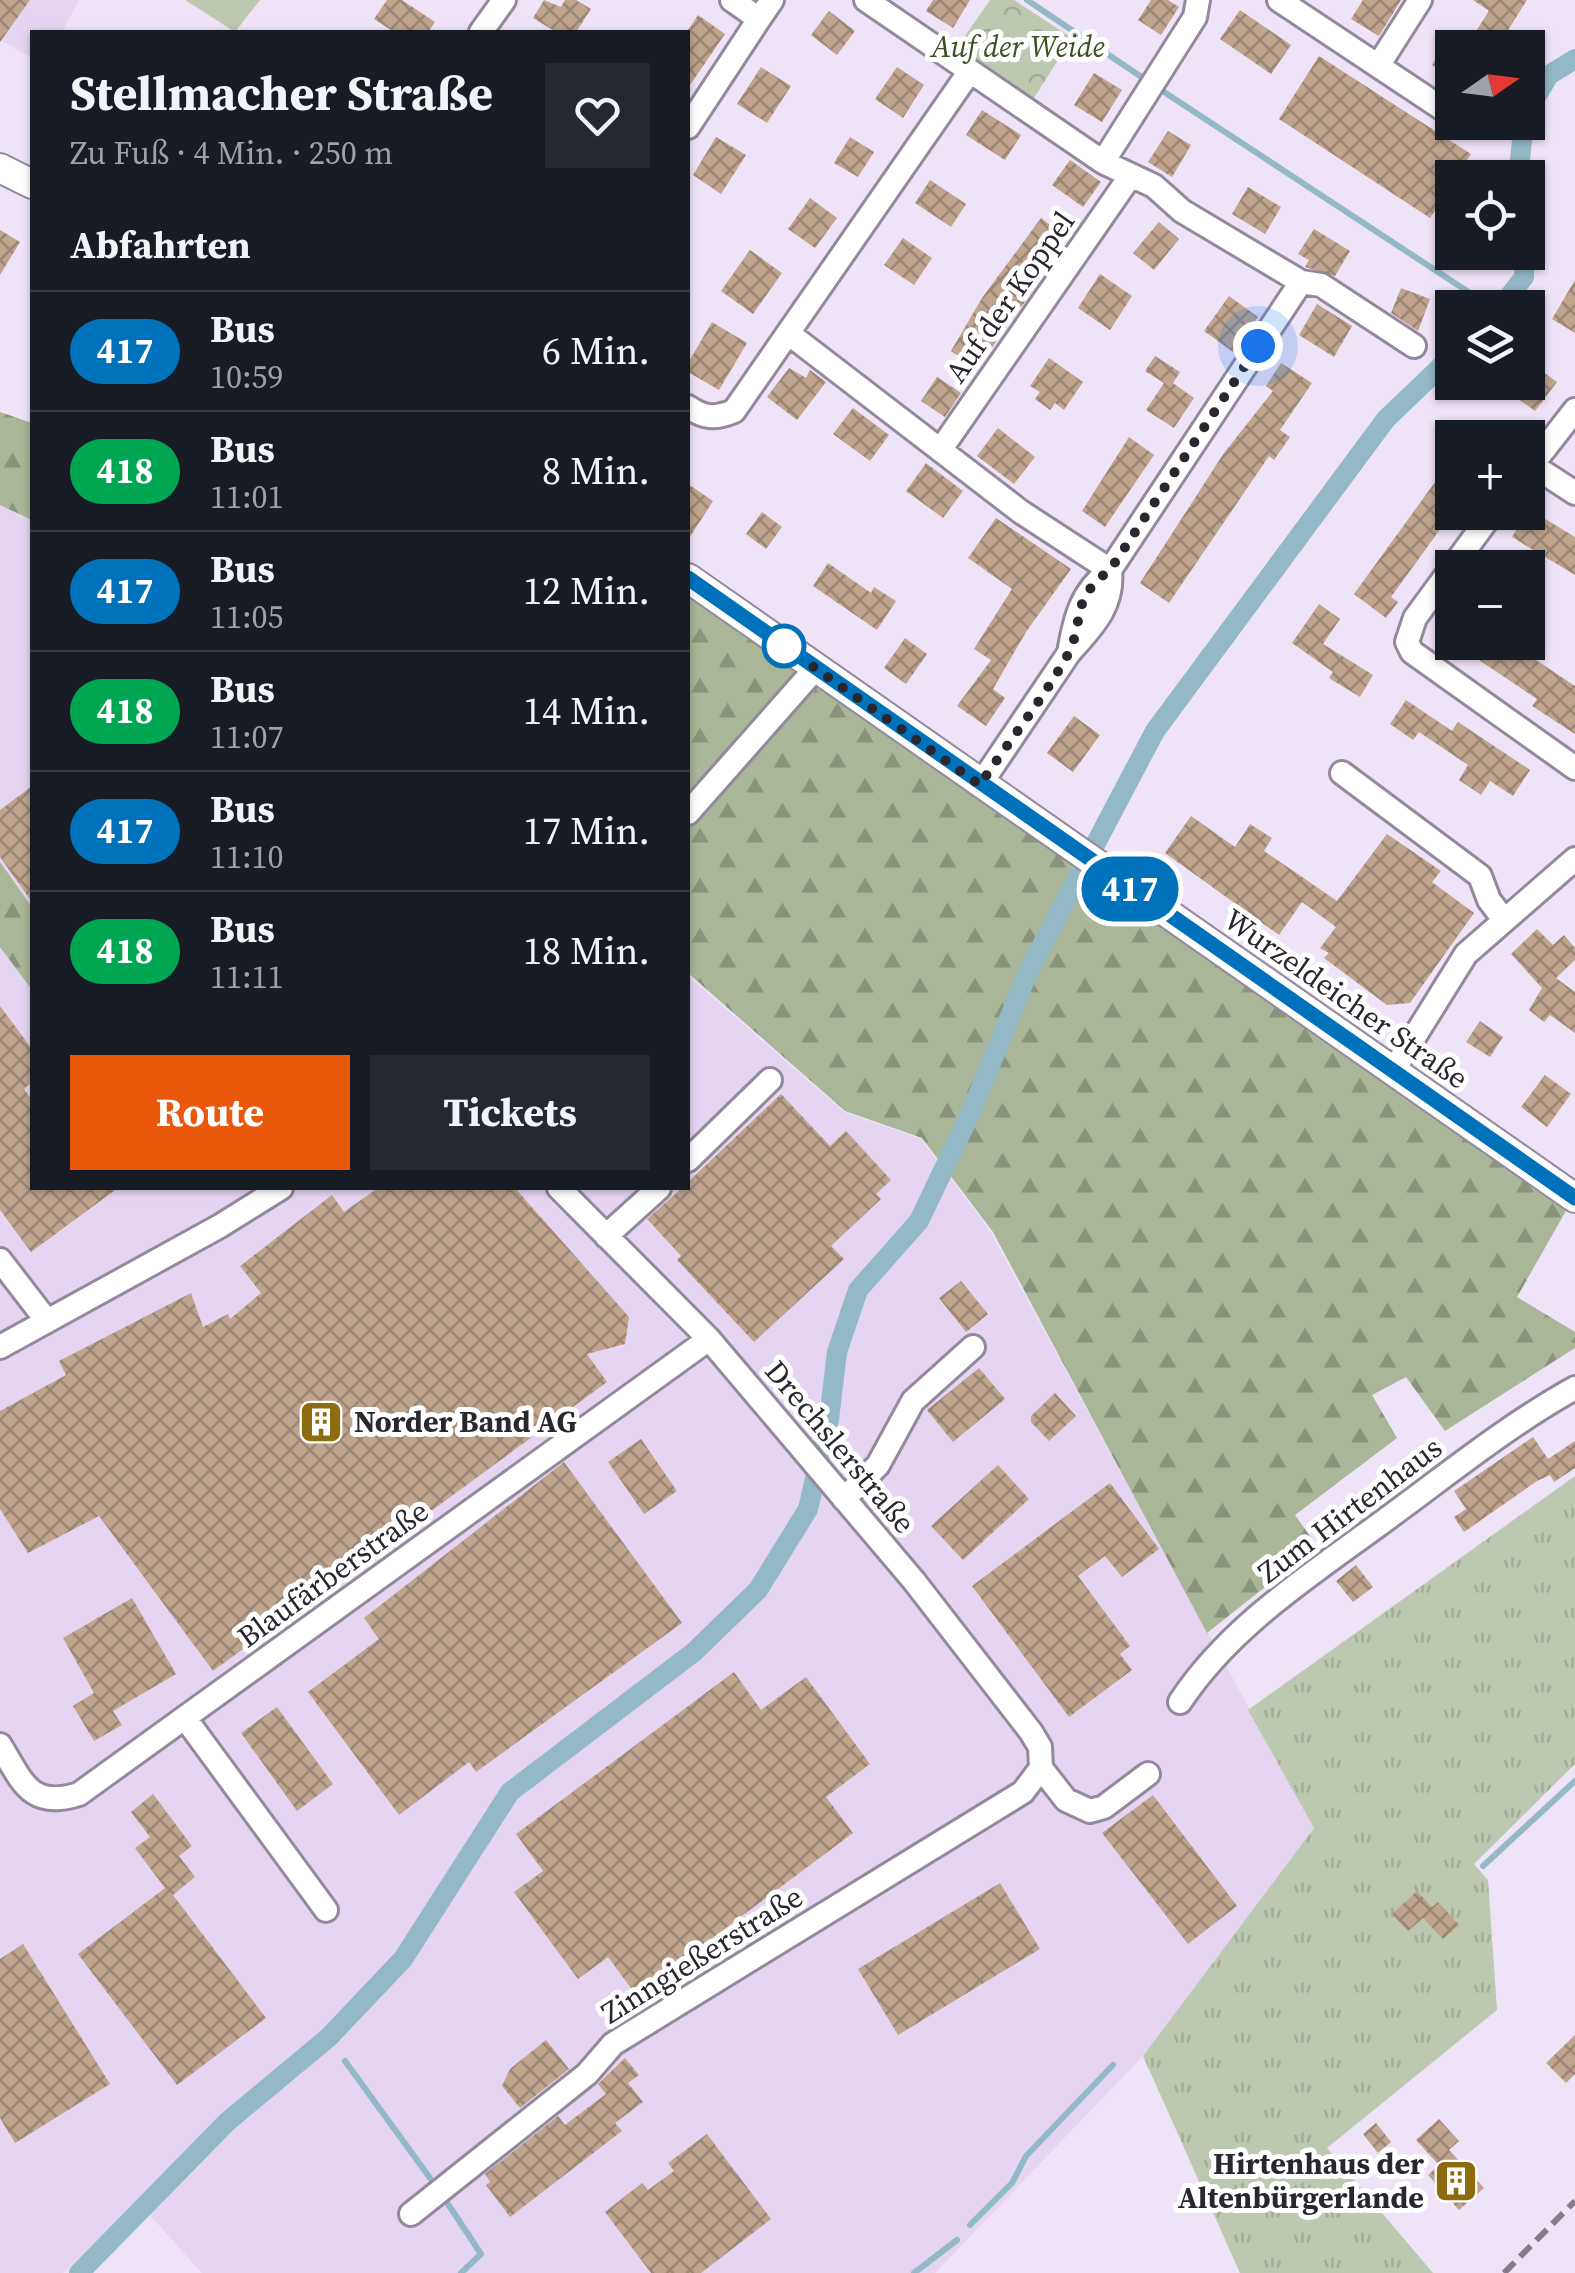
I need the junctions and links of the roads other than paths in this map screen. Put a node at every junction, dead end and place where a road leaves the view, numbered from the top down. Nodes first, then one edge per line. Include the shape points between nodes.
1 (504, 0) edge
2 (732, 0) edge
3 (866, 0) edge
4 (1198, 0) edge
5 (1279, 0) edge
6 (1420, 0) edge
7 (766, 10) edge
8 (482, 30) edge
9 (1378, 66) junction
10 (970, 71) junction
11 (1435, 103) edge
12 (690, 123) edge
13 (1102, 162) junction
14 (0, 168) edge
15 (1129, 178) junction
16 (30, 183) edge
17 (1301, 282) junction
18 (788, 332) junction
19 (1414, 346) dead end
20 (690, 408) edge
21 (1575, 410) edge
22 (1545, 448) edge
23 (941, 449) junction
24 (1545, 476) edge
25 (1575, 493) edge
26 (1480, 530) edge
27 (1110, 570) junction
28 (690, 579) edge
29 (815, 669) junction
30 (1575, 768) edge
31 (1342, 773) dead end
32 (980, 785) junction
33 (690, 811) edge
34 (1572, 867) edge
35 (1504, 920) junction
36 (1393, 1071) junction
37 (770, 1080) dead end
38 (690, 1158) edge
39 (272, 1190) edge
40 (561, 1190) edge
41 (657, 1190) edge
42 (1575, 1198) edge
43 (606, 1236) junction
44 (0, 1260) edge
45 (47, 1321) junction
46 (708, 1339) junction
47 (973, 1346) dead end
48 (0, 1347) edge
49 (1575, 1388) edge
50 (837, 1490) junction
51 (1180, 1702) dead end
52 (185, 1718) junction
53 (0, 1744) edge
54 (1040, 1768) junction
55 (1148, 1774) dead end
56 (326, 1910) dead end
57 (411, 2214) dead end

1 - 8 street
2 - 7 street
3 - 10 street
4 - 13 street via 1195,16
5 - 9 street
6 - 9 street
7 - 12 street
9 - 11 street
10 - 13 street
10 - 18 street
13 - 15 street
14 - 16 main road
15 - 17 street via 1154,186 1182,211
15 - 23 street, Auf der Koppel
17 - 19 street via 1320,285
17 - 27 street
18 - 20 street via 734,410 720,418
18 - 23 street
21 - 22 street
23 - 27 street via 1020,512
24 - 25 street
26 - 30 street via 1415,618 1406,642
27 - 32 street via 1077,609 1069,653
28 - 29 main road, Wurzeldeicher Straße
29 - 32 main road, Wurzeldeicher Straße
29 - 33 street
31 - 35 street via 1480,876
32 - 36 main road, Wurzeldeicher Straße
34 - 35 street
35 - 36 street via 1466,954
36 - 42 main road, Wurzeldeicher Straße
37 - 38 street
39 - 45 street
40 - 43 street, Drechslerstraße
41 - 43 street
43 - 46 street, Drechslerstraße
44 - 45 street
45 - 48 street
46 - 50 street, Drechslerstraße
46 - 52 street, Blaufärberstraße
47 - 50 street via 913,1402 878,1465
49 - 51 street, Zum Hirtenhaus via 1530,1412 1288,1593 1208,1660
50 - 54 street, Drechslerstraße via 1031,1732 1040,1747
52 - 53 street, Blaufärberstraße via 79,1794 58,1801 25,1787
52 - 56 street
54 - 55 street via 1066,1800 1090,1811
54 - 57 street, Zinngießerstraße via 1023,1792 613,2044 587,2074

